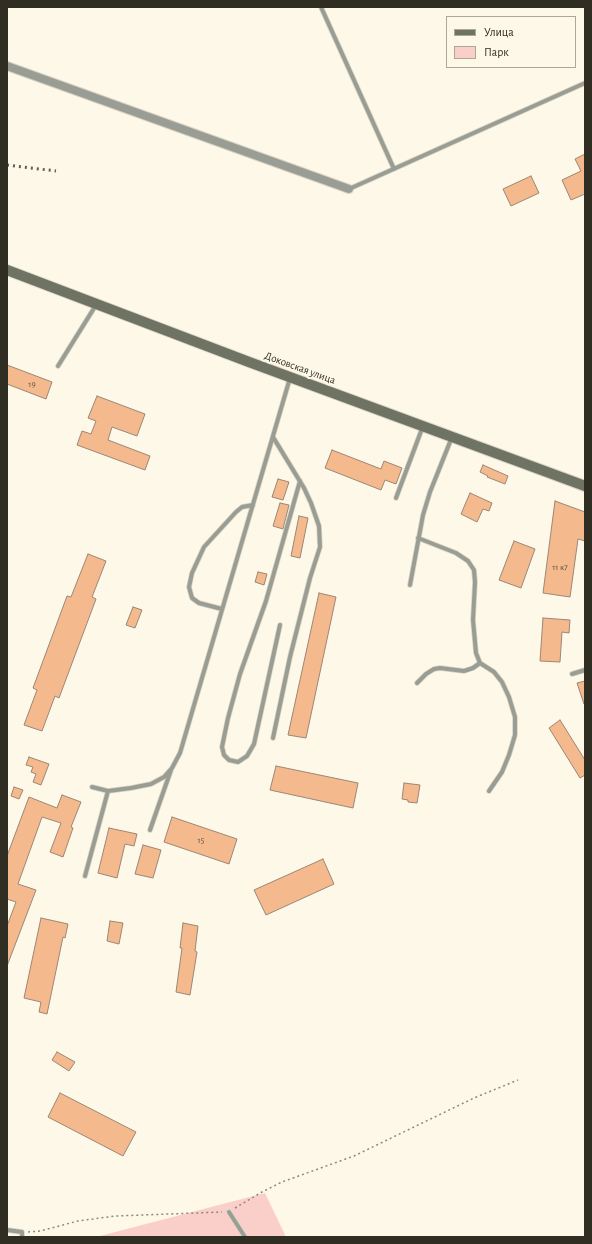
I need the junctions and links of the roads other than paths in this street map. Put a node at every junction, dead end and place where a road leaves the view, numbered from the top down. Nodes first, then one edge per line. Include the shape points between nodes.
1 (321, 7) edge
2 (7, 66) edge
3 (585, 83) edge
4 (394, 169) junction
5 (349, 189) joint
6 (7, 270) edge
7 (96, 304) junction
8 (58, 366) dead end
9 (290, 377) junction
10 (423, 426) junction
11 (273, 437) junction
12 (453, 437) junction
13 (300, 481) junction
14 (585, 486) edge
15 (396, 498) dead end
16 (253, 505) junction
17 (418, 538) junction
18 (410, 585) dead end
19 (222, 609) junction
20 (280, 625) dead end
21 (480, 663) junction
22 (585, 670) edge
23 (572, 674) dead end
24 (418, 683) dead end
25 (273, 738) dead end
26 (172, 768) junction
27 (92, 786) dead end
28 (108, 791) junction
29 (489, 791) dead end
30 (150, 830) dead end
31 (85, 876) dead end
32 (229, 1212) road end
33 (7, 1230) edge
34 (22, 1237) edge
35 (245, 1237) edge

1 - 4 lane
2 - 5 street
3 - 4 lane
4 - 5 lane
6 - 7 street, Доковская улица
7 - 8 lane
7 - 9 street, Доковская улица
9 - 10 street, Доковская улица
9 - 11 lane
10 - 12 street, Доковская улица
10 - 15 lane
11 - 13 lane
11 - 16 lane
12 - 14 street, Доковская улица
12 - 17 lane via 430,492
13 - 20 lane via 266,601 240,674 228,718 222,747 224,755 229,760 238,762 247,756 254,744
13 - 25 lane via 319,526 320,547 299,621
16 - 19 lane
16 - 19 lane via 242,507 230,518 204,547 192,573 189,587 192,598 199,603
17 - 18 lane
17 - 21 lane via 456,553 468,561 474,570 476,582 473,620 476,653
19 - 26 lane via 180,753
21 - 24 lane via 464,671 434,669
21 - 29 lane via 494,672 502,682 510,697 515,717 515,735 509,755 502,772
22 - 23 lane
26 - 28 lane via 164,778 151,784
26 - 30 lane
27 - 28 lane
28 - 31 lane
32 - 35 lane
33 - 34 lane via 22,1232

